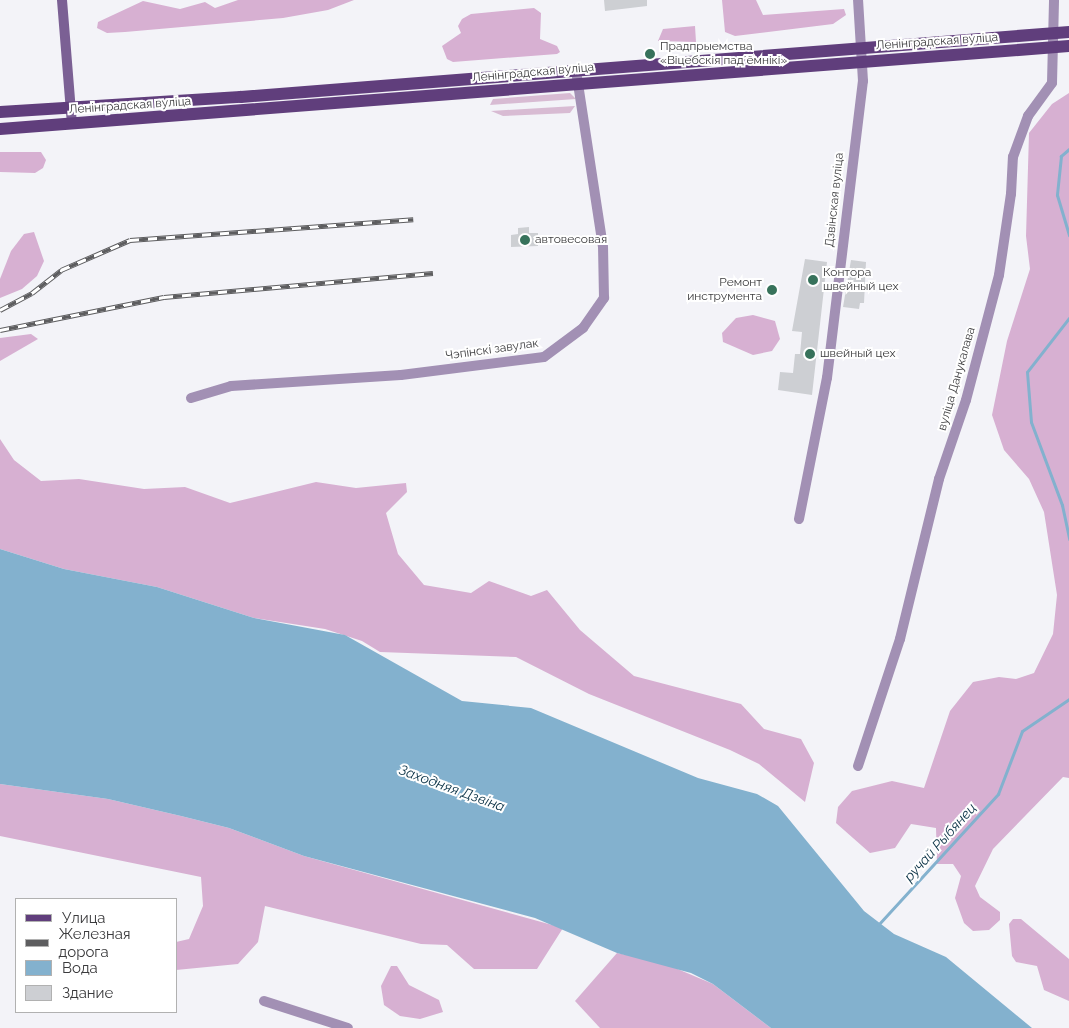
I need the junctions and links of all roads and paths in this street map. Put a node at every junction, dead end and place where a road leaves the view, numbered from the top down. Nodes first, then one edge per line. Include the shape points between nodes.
1 (62, 0) edge
2 (858, 0) edge
3 (1054, 0) edge
4 (1069, 32) edge
5 (1052, 34) junction
6 (1069, 46) edge
7 (860, 48) junction
8 (1052, 48) junction
9 (861, 61) junction
10 (578, 77) junction
11 (71, 107) junction
12 (0, 112) edge
13 (72, 124) junction
14 (0, 129) edge
15 (191, 398) dead end
16 (799, 519) dead end
17 (858, 766) dead end
18 (264, 1000) dead end
19 (348, 1028) edge

1 - 11 main road
2 - 7 street, Дзвінская вуліца
3 - 5 street, вуліца Данукалава
4 - 5 main road, Ленінградская вуліца
5 - 7 main road, Ленінградская вуліца
5 - 8 street, вуліца Данукалава
6 - 8 main road, Ленінградская вуліца
7 - 9 street, Дзвінская вуліца
7 - 10 main road, Ленінградская вуліца
8 - 9 main road, Ленінградская вуліца
8 - 17 street, вуліца Данукалава via 1052,83 1028,116 1013,156 999,275 966,400 939,479 900,639
9 - 10 main road, Ленінградская вуліца
9 - 16 street, Дзвінская вуліца via 863,81 847,195 835,322
10 - 11 main road, Ленінградская вуліца
10 - 13 main road, Ленінградская вуліца
10 - 15 street, Чэпінскі завулак via 602,247 604,298 583,328 544,357 401,375 231,386
11 - 12 main road, Ленінградская вуліца
11 - 13 main road
13 - 14 main road, Ленінградская вуліца
18 - 19 street

